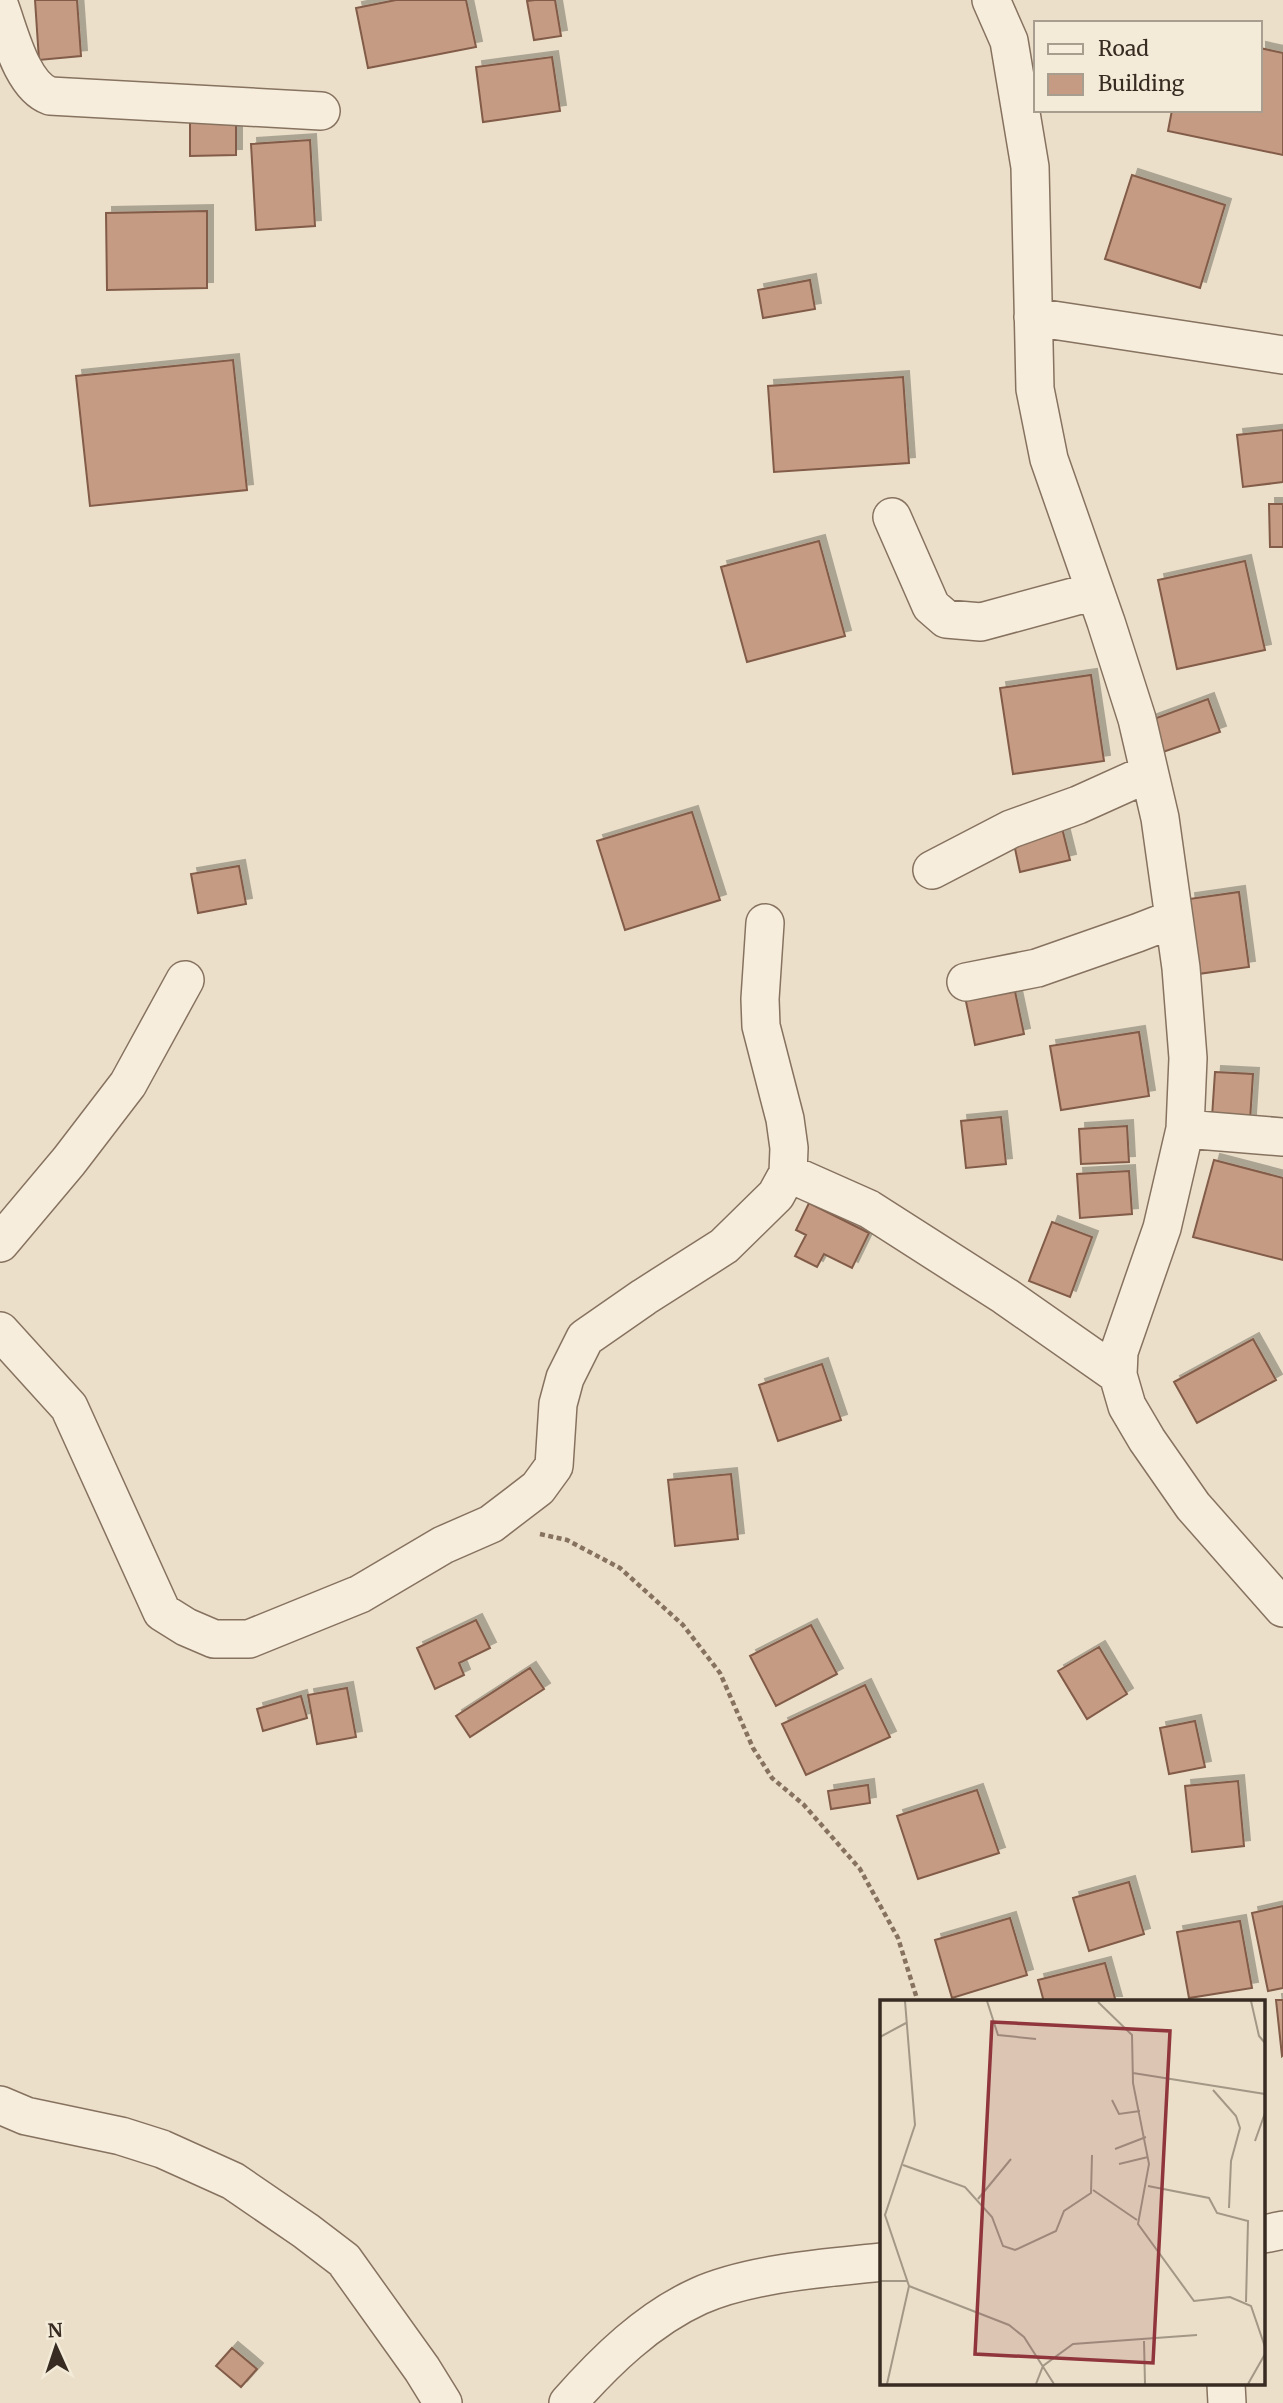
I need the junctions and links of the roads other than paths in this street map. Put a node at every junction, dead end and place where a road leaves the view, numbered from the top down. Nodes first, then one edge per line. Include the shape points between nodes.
1 (991, 0) edge
2 (0, 7) edge
3 (321, 111) dead end
4 (1032, 317) junction
5 (1283, 355) edge
6 (892, 517) dead end
7 (1095, 591) junction
8 (1149, 773) junction
9 (932, 870) dead end
10 (1173, 919) junction
11 (765, 923) dead end
12 (185, 980) dead end
13 (967, 982) dead end
14 (1185, 1129) junction
15 (1283, 1137) edge
16 (788, 1173) junction
17 (0, 1243) edge
18 (0, 1331) edge
19 (1118, 1375) junction
20 (1283, 1608) edge
21 (0, 2105) edge
22 (880, 2262) edge
23 (443, 2403) edge
24 (568, 2403) edge

1 - 4 street via 1010,41 1030,167
2 - 3 street via 29,80 50,96
4 - 5 street
4 - 7 street via 1035,389 1049,458
6 - 7 street via 931,606 946,619 981,622
7 - 8 street via 1137,719
8 - 9 street via 1011,829
8 - 10 street via 1160,818
10 - 13 street via 1037,968
10 - 14 street via 1188,1058
11 - 16 street via 761,1026 785,1119
12 - 17 street via 128,1084
14 - 15 street
14 - 19 street via 1161,1228 1119,1352
16 - 18 street via 776,1195 724,1246 585,1338 558,1404 554,1466 538,1488 491,1524 443,1545 360,1594 249,1639 214,1639 162,1612 69,1407
16 - 19 street via 869,1209
19 - 20 street via 1126,1406 1193,1506
21 - 23 street via 26,2116 162,2149 233,2181 344,2260
22 - 24 street via 742,2282 699,2296 645,2329

